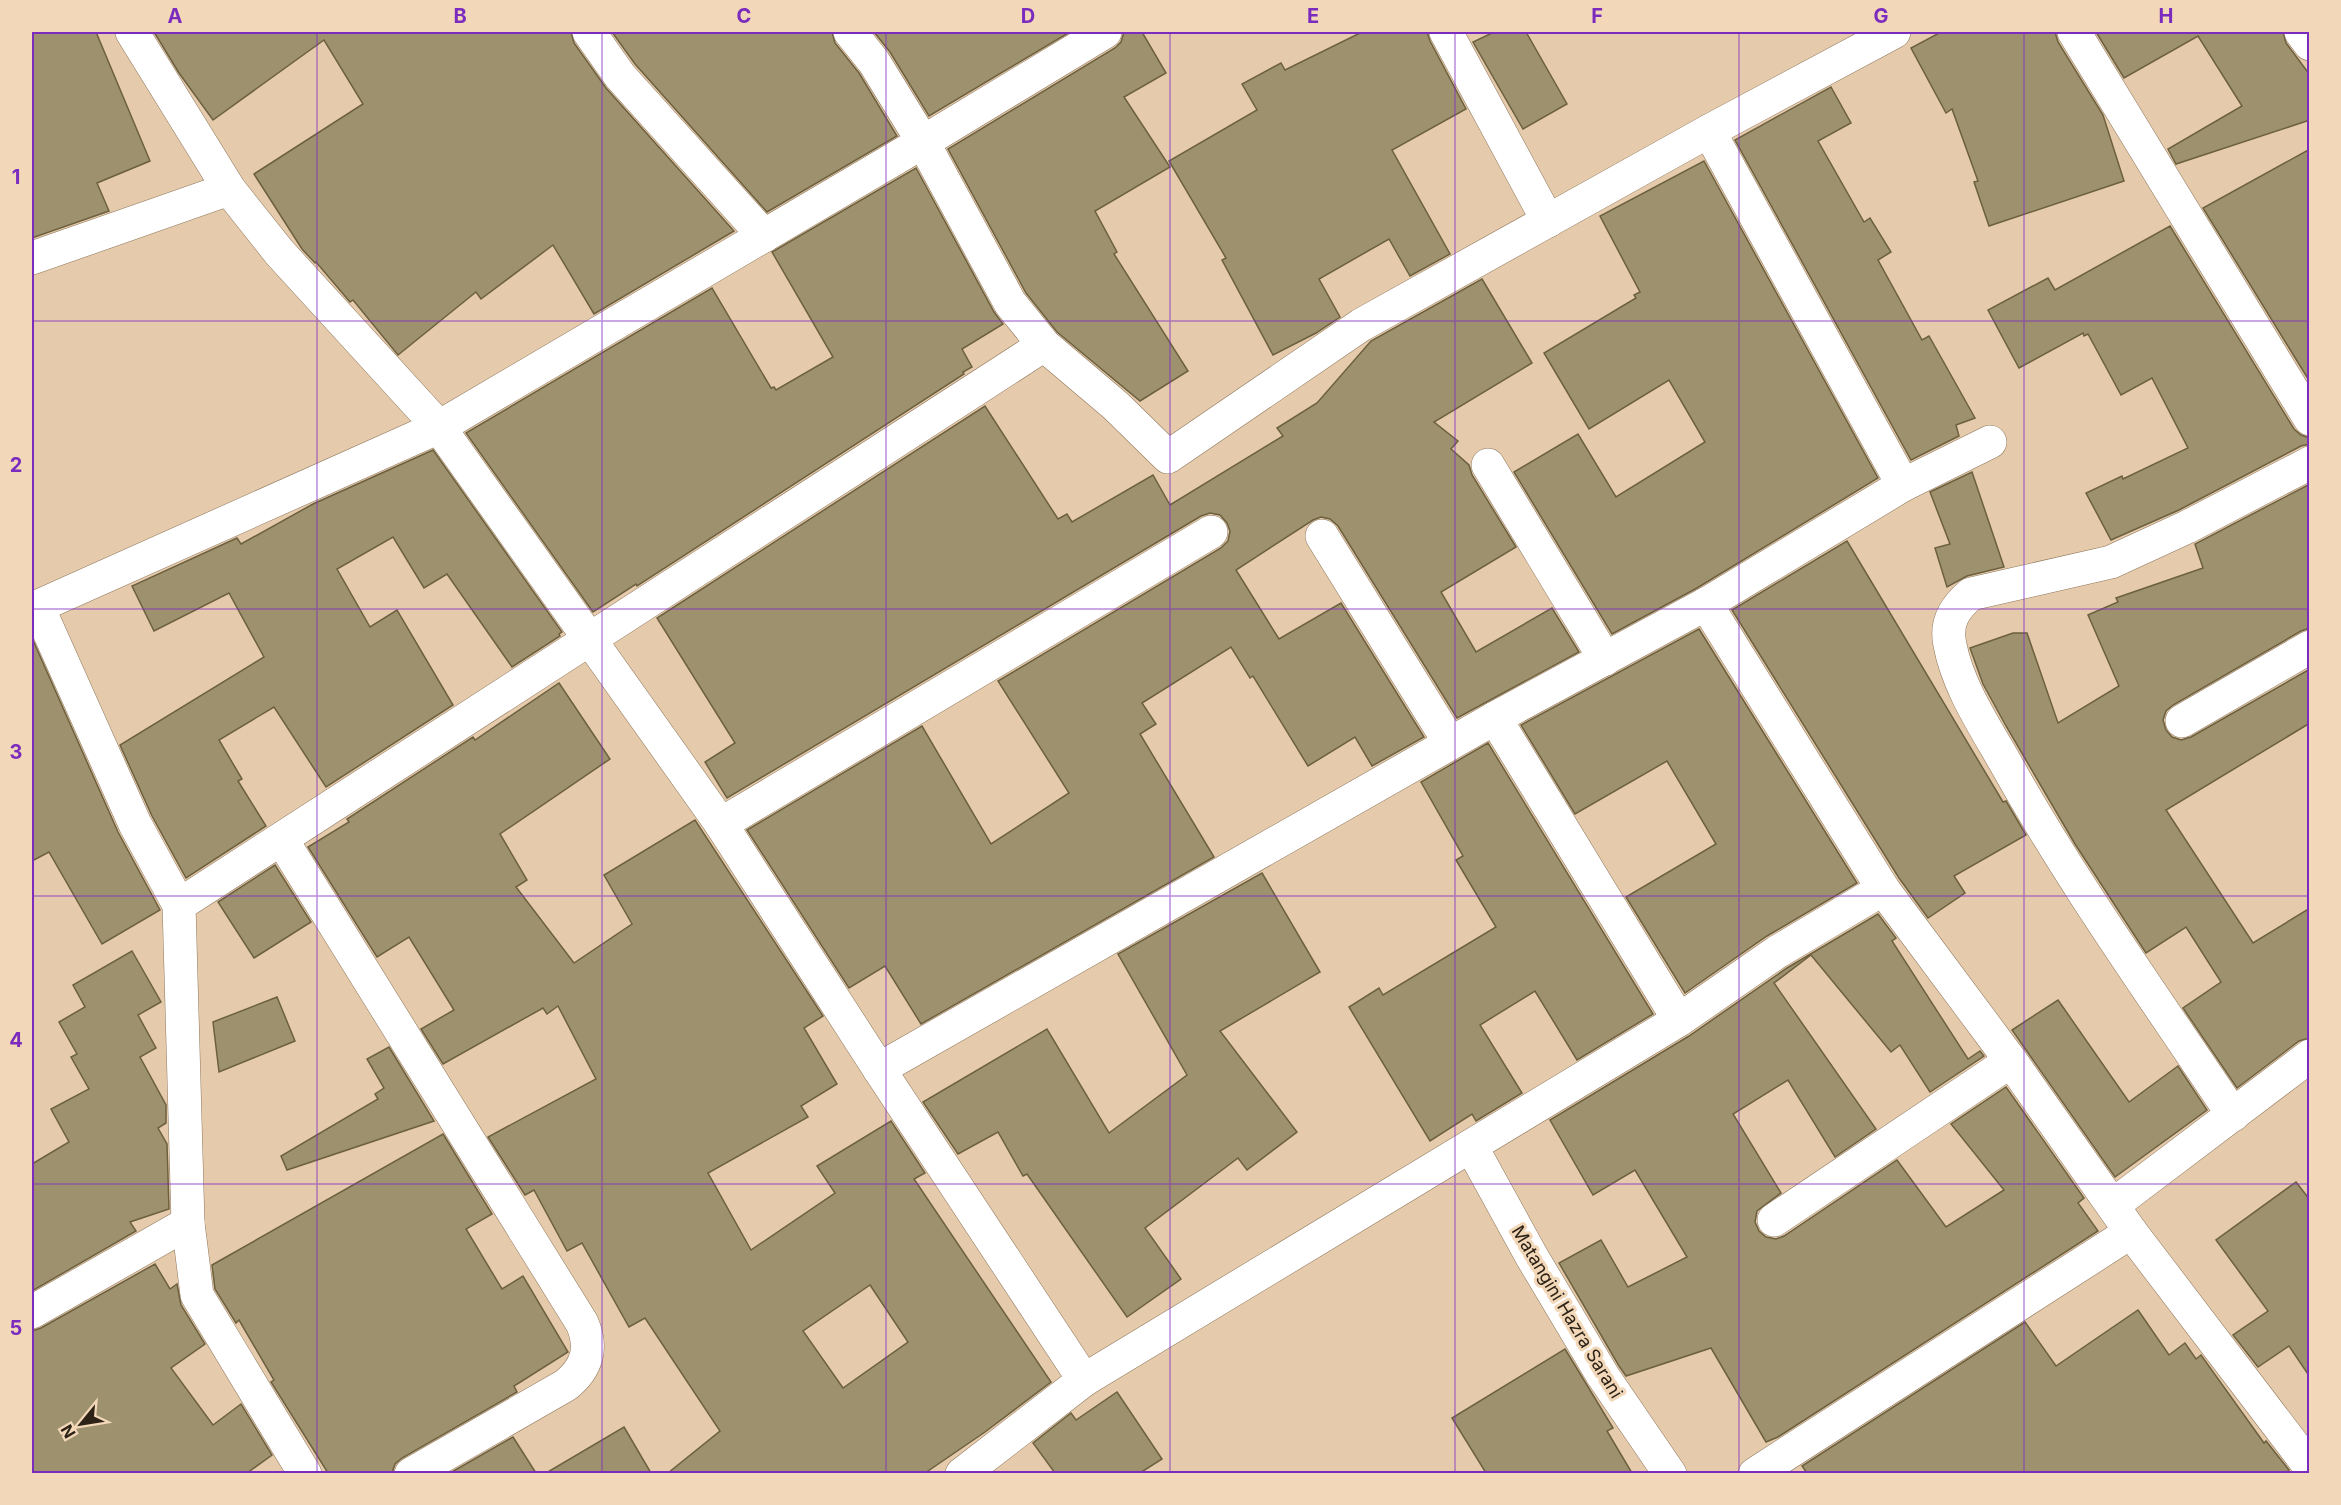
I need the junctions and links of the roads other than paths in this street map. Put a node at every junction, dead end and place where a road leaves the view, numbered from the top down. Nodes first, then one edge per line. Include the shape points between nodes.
1 (132, 32) edge
2 (589, 32) edge
3 (850, 32) edge
4 (1105, 32) edge
5 (1446, 32) edge
6 (1894, 32) edge
7 (2074, 32) edge
8 (2301, 32) edge
9 (2310, 44) edge
10 (1709, 131) junction
11 (923, 142) junction
12 (229, 189) junction
13 (1548, 221) junction
14 (764, 236) junction
15 (32, 258) edge
16 (1044, 345) junction
17 (2310, 419) edge
18 (440, 427) junction
19 (1990, 442) dead end
20 (2310, 463) edge
21 (1488, 465) dead end
22 (1903, 485) junction
23 (1211, 532) dead end
24 (1322, 536) dead end
25 (1707, 604) junction
26 (35, 608) edge
27 (592, 639) junction
28 (2310, 647) edge
29 (1605, 659) junction
30 (1495, 718) junction
31 (2182, 721) dead end
32 (1450, 743) junction
33 (721, 824) junction
34 (282, 840) junction
35 (1883, 889) junction
36 (179, 905) junction
37 (1679, 1020) junction
38 (2310, 1056) edge
39 (2010, 1060) junction
40 (879, 1069) junction
41 (2233, 1115) junction
42 (1471, 1146) junction
43 (2113, 1205) junction
44 (1774, 1220) dead end
45 (188, 1223) junction
46 (2131, 1232) junction
47 (32, 1312) edge
48 (1084, 1380) junction
49 (2310, 1467) edge
50 (306, 1473) edge
51 (411, 1473) edge
52 (962, 1473) edge
53 (1670, 1473) edge
54 (1755, 1473) edge

1 - 12 street
2 - 14 street via 620,76
3 - 11 street via 874,62
4 - 11 street
5 - 13 street
6 - 10 street
7 - 17 street
8 - 9 street
10 - 13 street
10 - 22 street
11 - 14 street
11 - 16 street via 1011,303
12 - 15 street
12 - 18 street via 279,252
13 - 16 street via 1361,325 1168,457
14 - 18 street
16 - 27 street
18 - 26 street
18 - 27 street
19 - 22 street
20 - 41 street via 2111,562 1971,594 1957,605 1948,625 1950,645 1965,687 2042,828
21 - 29 street
22 - 25 street
23 - 33 street
24 - 32 street
25 - 29 street
25 - 35 street
26 - 36 street via 135,824
27 - 33 street
27 - 34 street
28 - 31 street
29 - 30 street
30 - 32 street
30 - 37 street
32 - 40 street
33 - 40 street
34 - 36 street
34 - 51 street via 587,1334 587,1357 566,1385
35 - 37 street via 1777,952
35 - 39 street
36 - 45 street
37 - 42 street
38 - 41 street
39 - 43 street
39 - 44 street
40 - 48 street
41 - 43 street
42 - 48 street
42 - 53 street, Matangini Hazra Sarani via 1603,1376
43 - 46 street
45 - 47 street
45 - 50 street via 197,1295
46 - 49 street
46 - 54 street
48 - 52 street

